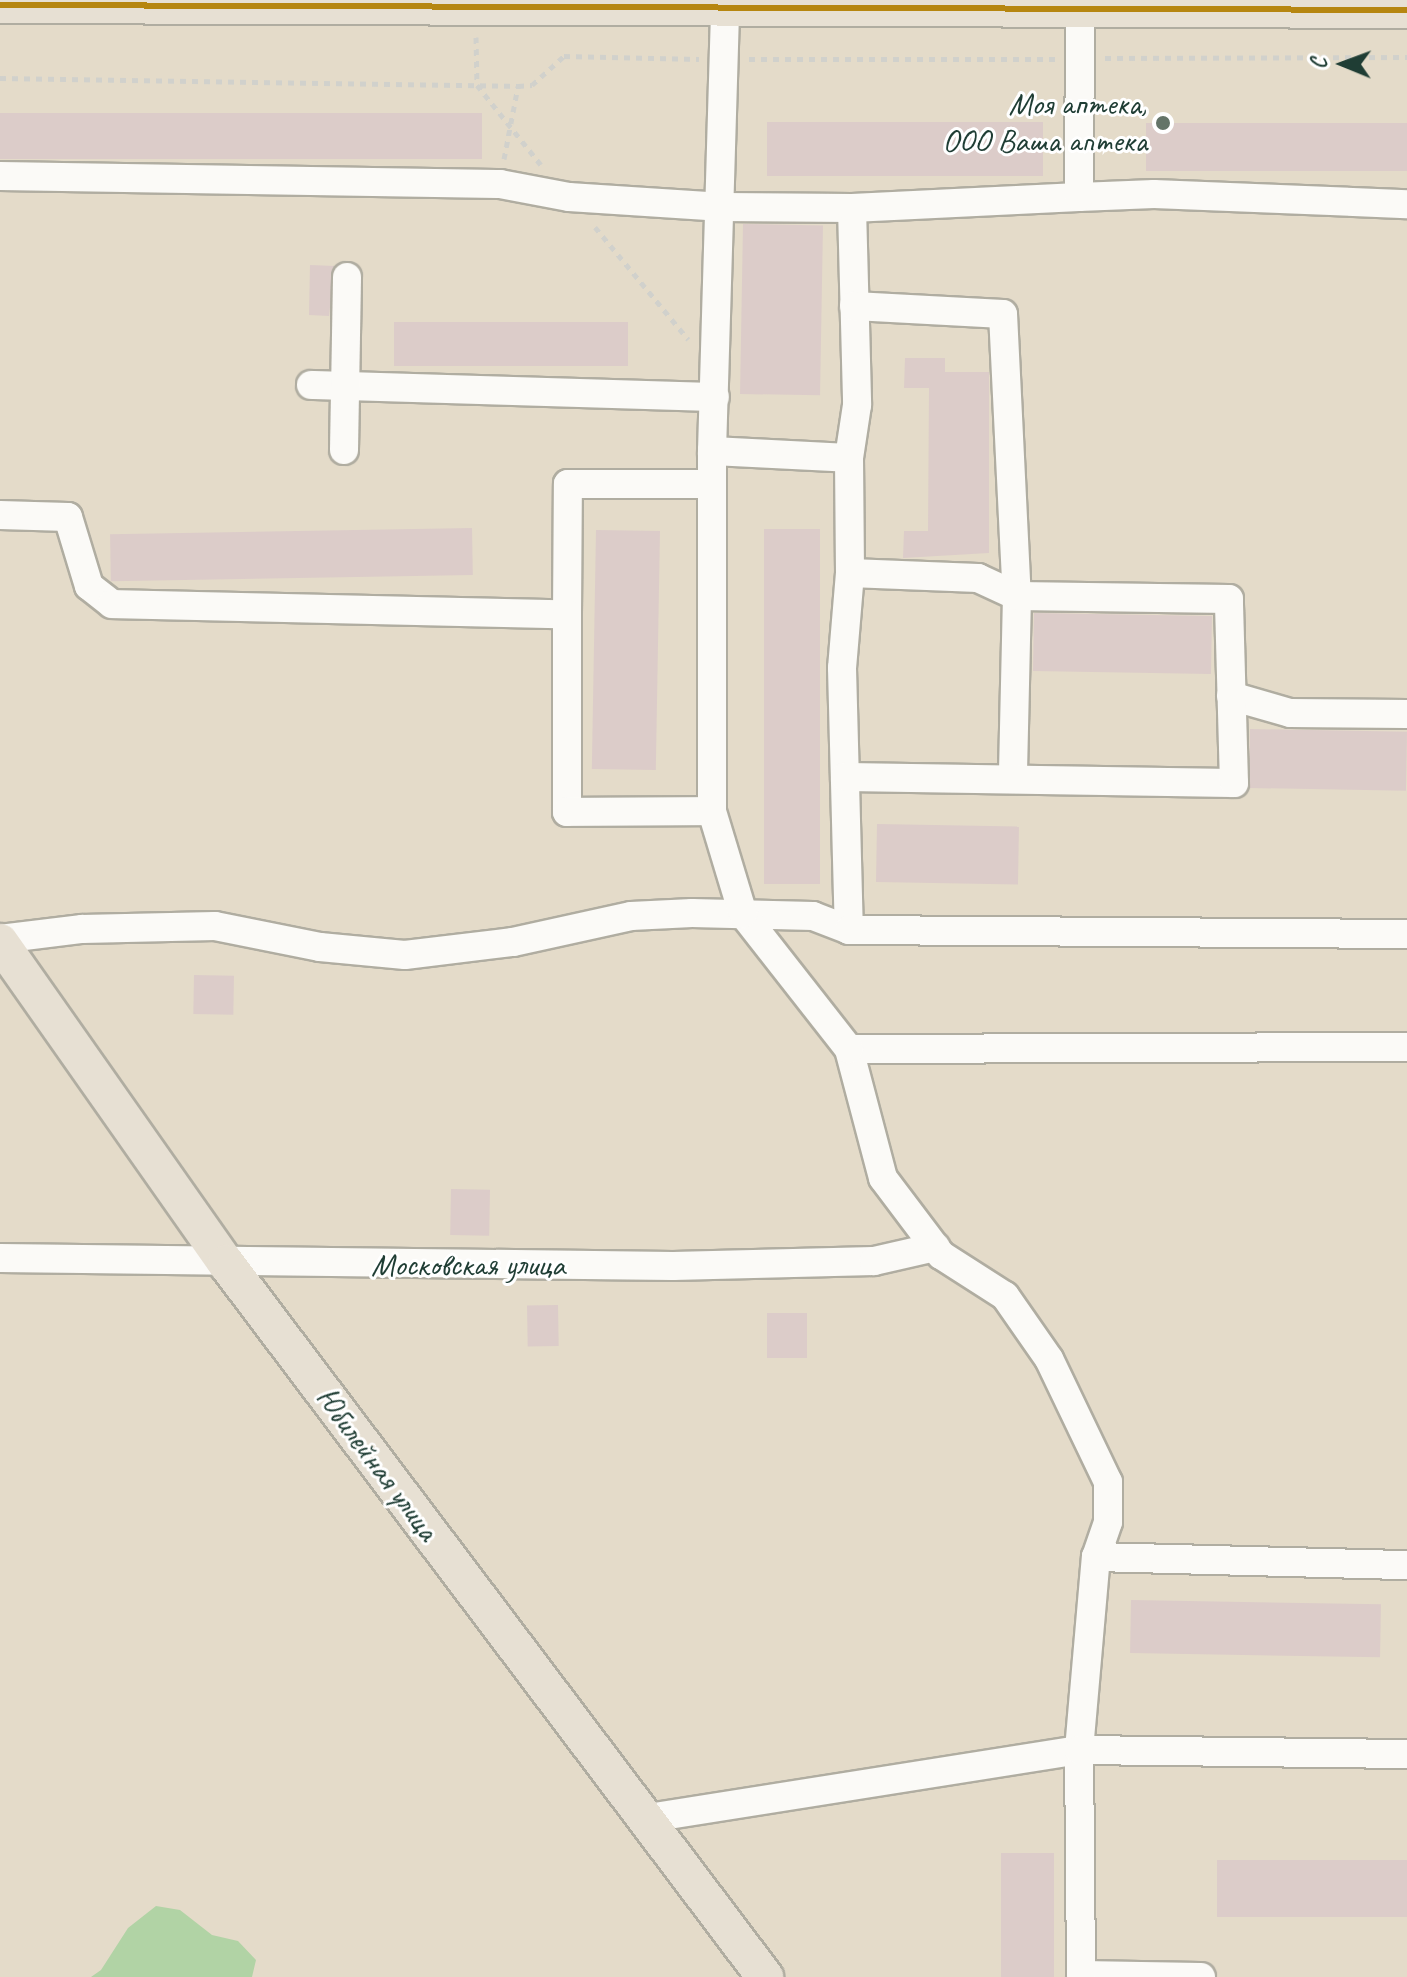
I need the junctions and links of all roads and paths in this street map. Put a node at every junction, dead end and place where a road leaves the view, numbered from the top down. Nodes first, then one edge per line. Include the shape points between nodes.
1 (0, 5) edge
2 (725, 5) edge
3 (475, 8) junction
4 (1080, 9) junction
5 (1407, 10) edge
6 (1407, 57) edge
7 (1080, 58) junction
8 (726, 60) junction
9 (0, 78) edge
10 (477, 85) junction
11 (518, 86) junction
12 (0, 176) edge
13 (500, 184) junction
14 (1079, 197) junction
15 (1407, 204) edge
16 (723, 207) junction
17 (852, 208) junction
18 (347, 277) dead end
19 (854, 306) junction
20 (346, 384) junction
21 (311, 385) dead end
22 (715, 397) junction
23 (344, 450) dead end
24 (712, 451) junction
25 (849, 458) junction
26 (712, 484) junction
27 (0, 515) edge
28 (850, 573) junction
29 (1017, 596) junction
30 (567, 614) junction
31 (1231, 696) junction
32 (1407, 714) edge
33 (845, 777) junction
34 (1013, 778) junction
35 (712, 811) junction
36 (743, 914) junction
37 (849, 930) junction
38 (1407, 934) edge
39 (0, 940) edge
40 (1407, 1047) edge
41 (849, 1049) junction
42 (935, 1247) junction
43 (0, 1258) edge
44 (226, 1263) junction
45 (1096, 1557) junction
46 (1407, 1565) edge
47 (1079, 1750) junction
48 (1407, 1754) edge
49 (643, 1819) junction
50 (765, 1977) edge
51 (1201, 1977) edge

1 - 3 main road
2 - 3 main road
2 - 4 main road
2 - 8 street
3 - 10 path
4 - 5 main road
4 - 7 street
6 - 7 path
7 - 8 path
7 - 14 street
8 - 11 path via 564,56 532,85
8 - 16 street
9 - 10 path
10 - 11 path
11 - 13 path
12 - 13 street
13 - 16 street via 569,197
14 - 15 street via 1154,194
14 - 17 street
16 - 17 street
16 - 22 street
17 - 19 street
18 - 20 street
19 - 25 street via 857,405
19 - 29 street via 1003,314
20 - 21 street
20 - 22 street
20 - 23 street
22 - 24 street
24 - 25 street
24 - 26 street
25 - 28 street
26 - 30 street via 568,484
26 - 35 street
27 - 30 street via 68,517 89,586 112,604
28 - 29 street via 978,578
28 - 33 street via 842,668
29 - 31 street via 1229,599
29 - 34 street
30 - 35 street via 567,812
31 - 32 street via 1290,713
31 - 34 street via 1234,783
33 - 34 street
33 - 37 street
35 - 36 street
36 - 37 street via 813,916
36 - 39 street via 631,916 513,942 405,955 320,947 215,926 82,929
36 - 41 street
37 - 38 street
39 - 44 main road, Юбилейная улица
40 - 41 street
41 - 42 street via 883,1178
42 - 44 street, Московская улица via 874,1261 673,1266
42 - 45 street via 1005,1296 1049,1359 1108,1482 1108,1522
43 - 44 street, Московская улица
44 - 49 main road, Юбилейная улица
45 - 46 street
45 - 47 street
47 - 48 street
47 - 49 street
47 - 51 street via 1081,1975
49 - 50 main road, Юбилейная улица

